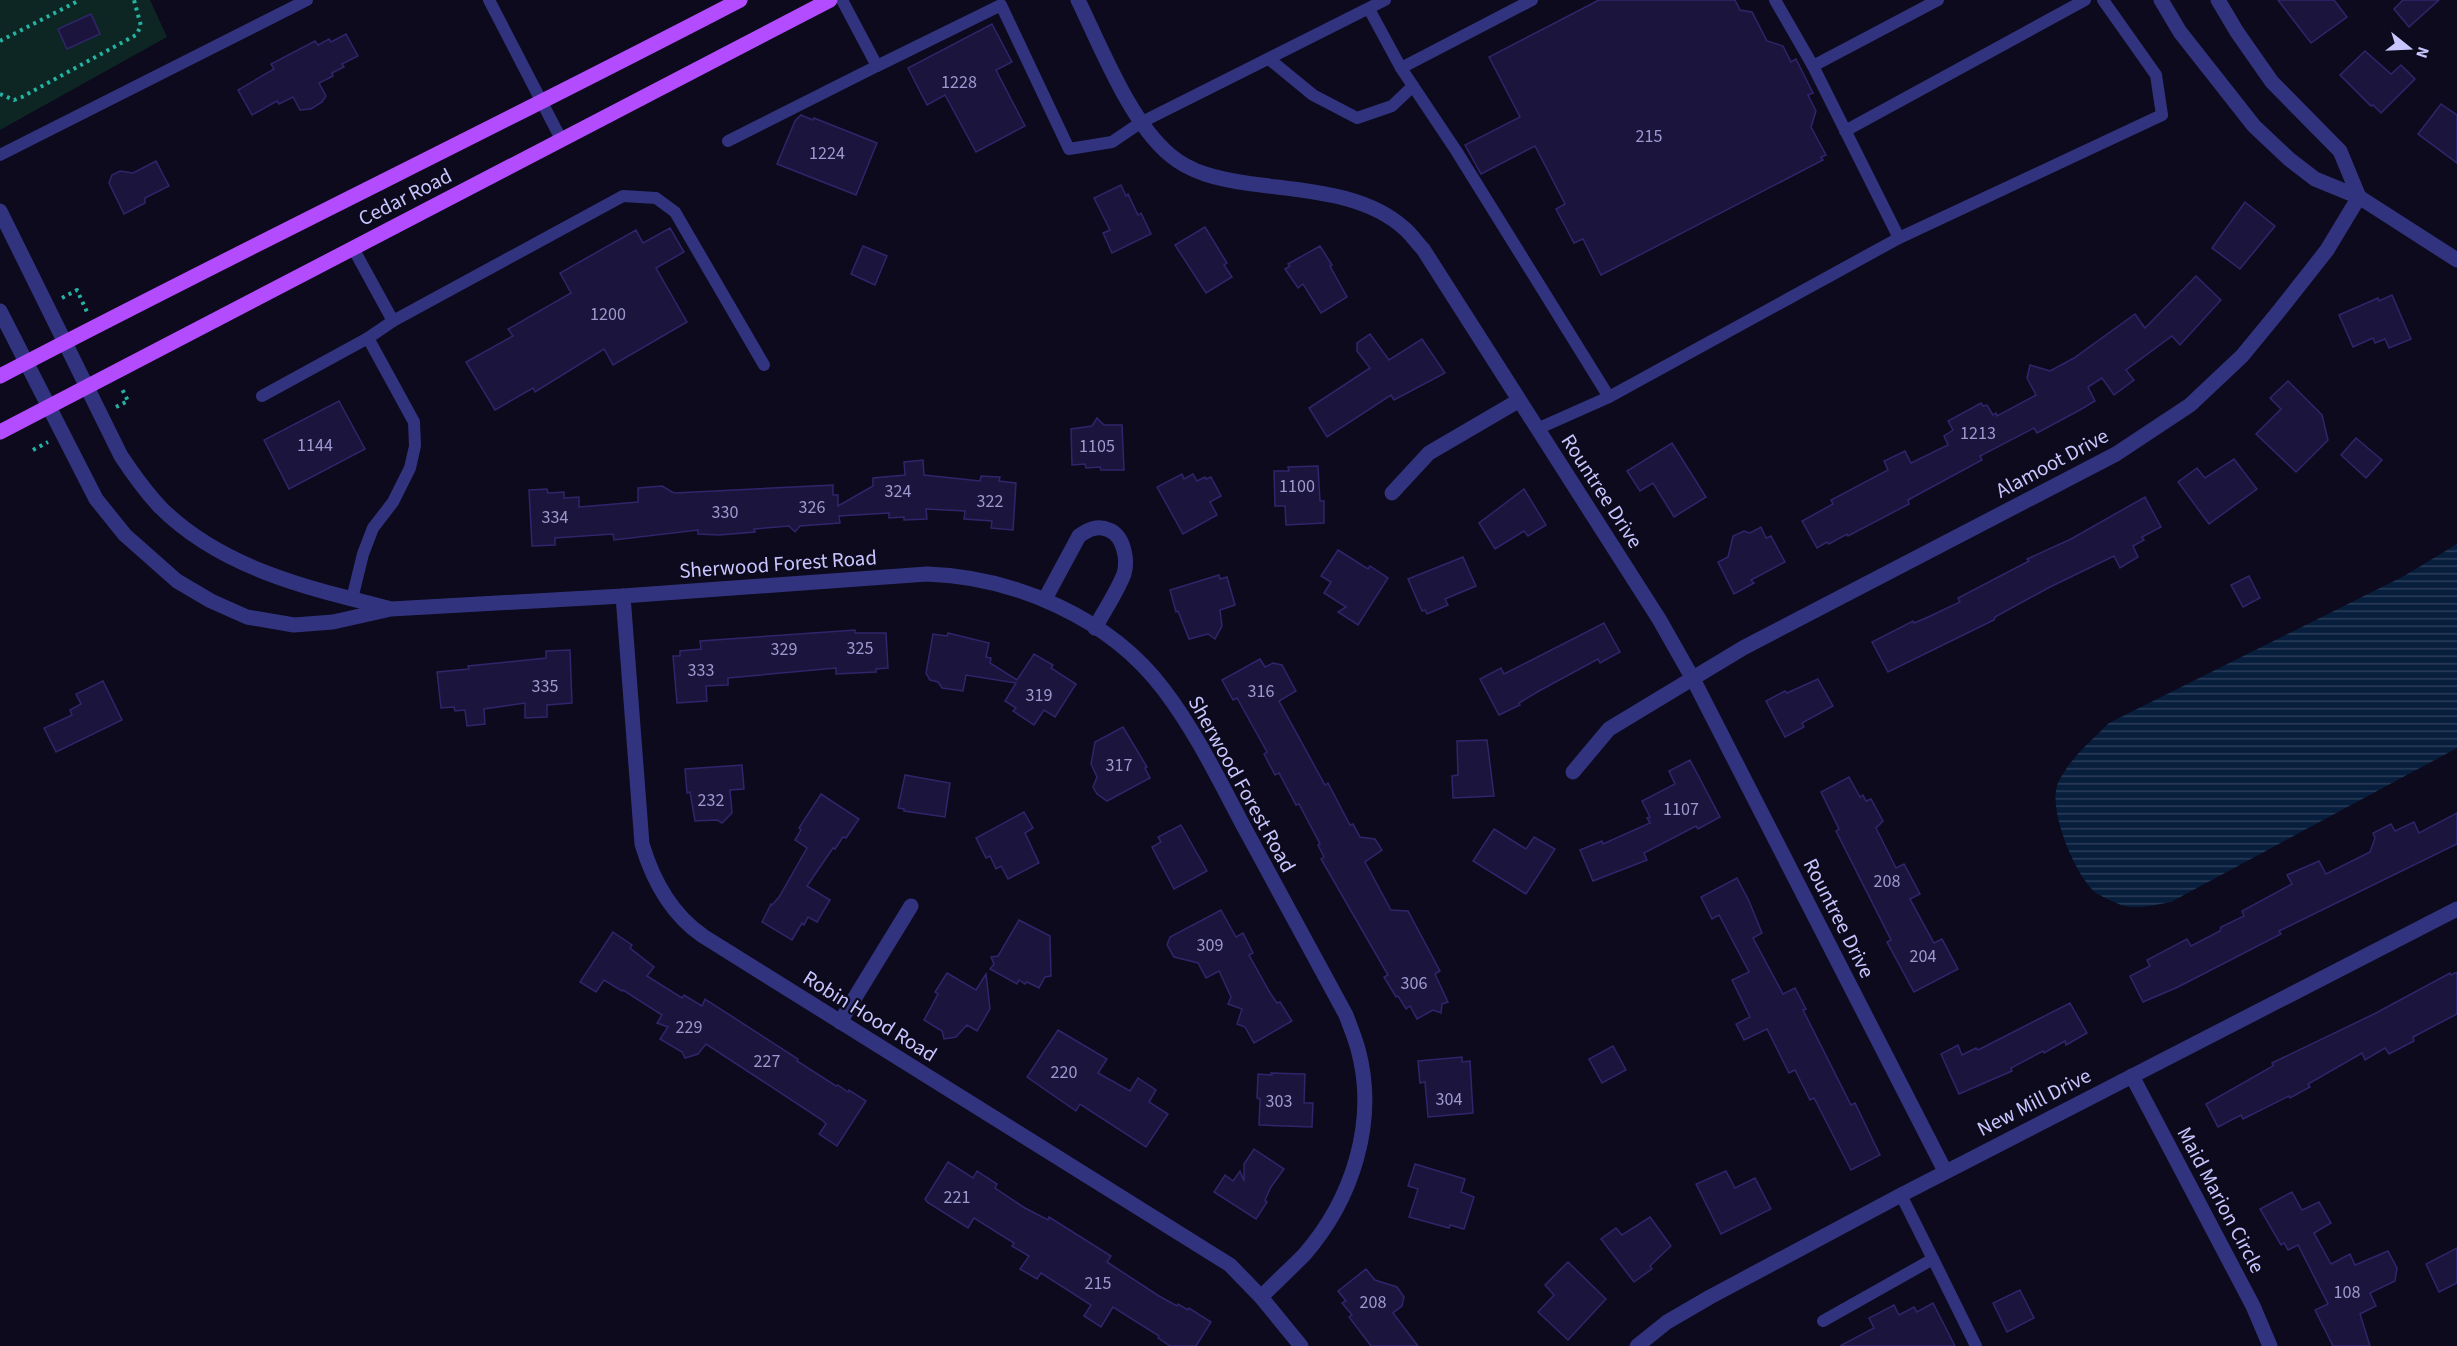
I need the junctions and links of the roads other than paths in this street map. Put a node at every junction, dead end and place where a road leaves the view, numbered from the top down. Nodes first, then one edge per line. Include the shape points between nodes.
1 (307, 0) edge
2 (489, 0) edge
3 (740, 0) edge
4 (830, 0) edge
5 (842, 0) edge
6 (1078, 0) edge
7 (1385, 0) edge
8 (1532, 0) edge
9 (1775, 0) edge
10 (1938, 0) edge
11 (2085, 0) edge
12 (2103, 0) edge
13 (2161, 0) edge
14 (2218, 0) edge
15 (1369, 9) junction
16 (1269, 59) junction
17 (876, 66) junction
18 (1813, 66) junction
19 (1401, 68) junction
20 (1413, 86) junction
21 (543, 102) junction
22 (1140, 123) junction
23 (1845, 131) junction
24 (561, 139) junction
25 (728, 141) dead end
26 (0, 154) edge
27 (2359, 196) junction
28 (0, 211) edge
29 (1899, 238) junction
30 (353, 248) junction
31 (2457, 260) edge
32 (0, 311) edge
33 (393, 321) junction
34 (368, 338) junction
35 (65, 341) junction
36 (27, 362) junction
37 (764, 365) dead end
38 (0, 376) edge
39 (88, 386) junction
40 (262, 396) dead end
41 (1609, 397) junction
42 (1518, 401) junction
43 (48, 406) junction
44 (1537, 429) junction
45 (0, 432) edge
46 (1392, 493) dead end
47 (623, 596) junction
48 (352, 599) junction
49 (1045, 599) junction
50 (391, 609) junction
51 (1095, 628) junction
52 (1693, 679) junction
53 (1573, 772) dead end
54 (911, 906) dead end
55 (2457, 909) edge
56 (840, 1022) junction
57 (2132, 1076) junction
58 (1945, 1171) junction
59 (1901, 1195) junction
60 (1933, 1259) junction
61 (1261, 1297) junction
62 (1823, 1321) dead end
63 (1301, 1346) edge
64 (1637, 1346) edge
65 (1976, 1346) edge
66 (2270, 1346) edge

1 - 26 lane
2 - 21 lane
3 - 21 main road, Cedar Road
4 - 24 main road, Cedar Road
5 - 17 lane
6 - 22 street, Rountree Drive
7 - 15 lane
8 - 19 lane
9 - 18 lane
10 - 18 lane
11 - 23 lane
12 - 29 lane via 2156,75 2162,115
13 - 27 street via 2180,32 2254,126 2315,179
14 - 27 street via 2272,82 2340,151
15 - 16 lane
15 - 19 lane
16 - 20 lane via 1313,95 1357,118 1392,106
16 - 22 lane
17 - 22 lane via 1001,5 1069,149 1112,142
17 - 25 lane
18 - 23 lane
19 - 20 lane
20 - 41 lane
21 - 24 lane
21 - 35 main road, Cedar Road
22 - 42 street, Rountree Drive via 1171,156 1214,177 1338,197 1371,208 1405,228 1423,249
23 - 29 lane
24 - 30 main road, Cedar Road
27 - 31 street
27 - 52 street, Alamoot Drive via 2327,249 2242,356 2190,405 2116,454 1743,648
28 - 35 street, Sherwood Forest Road
29 - 41 lane
30 - 33 lane
30 - 39 main road, Cedar Road
32 - 36 street, Sherwood Forest Road
33 - 34 lane
33 - 37 lane via 623,196 656,198 675,212
34 - 40 lane
34 - 48 lane via 414,422 416,446 393,502 373,528
35 - 36 main road, Cedar Road
35 - 39 street, Sherwood Forest Road
36 - 38 main road, Cedar Road
36 - 43 street, Sherwood Forest Road
39 - 43 main road, Cedar Road
39 - 48 street, Sherwood Forest Road via 121,456 144,488 188,531 215,549 267,573 305,588
41 - 44 lane
42 - 44 street, Rountree Drive
42 - 46 street via 1429,453
43 - 45 main road, Cedar Road
43 - 50 street, Sherwood Forest Road via 96,499 125,535 177,581 248,617 294,625 333,622
44 - 52 street, Rountree Drive
47 - 49 street, Sherwood Forest Road via 927,574 974,579
47 - 50 street, Sherwood Forest Road
47 - 56 street, Robin Hood Road via 642,844 654,878 674,911 691,928
48 - 50 street, Sherwood Forest Road
49 - 51 street, Sherwood Forest Road
49 - 51 street via 1079,536 1102,527 1115,532 1126,556 1124,574
51 - 61 street, Sherwood Forest Road via 1139,661 1163,688 1202,746 1346,1015 1358,1051 1364,1119 1355,1167 1340,1203 1305,1254
52 - 53 street, Alamoot Drive via 1609,729
52 - 58 street, Rountree Drive
54 - 56 street
55 - 57 street, New Mill Drive
56 - 61 street, Robin Hood Road via 1230,1265
57 - 58 street, New Mill Drive
57 - 66 street, Maid Marion Circle via 2253,1306
58 - 59 street, New Mill Drive
59 - 60 lane
59 - 64 street, New Mill Drive via 1710,1297 1667,1322
60 - 62 lane
60 - 65 lane
61 - 63 street, Robin Hood Road

